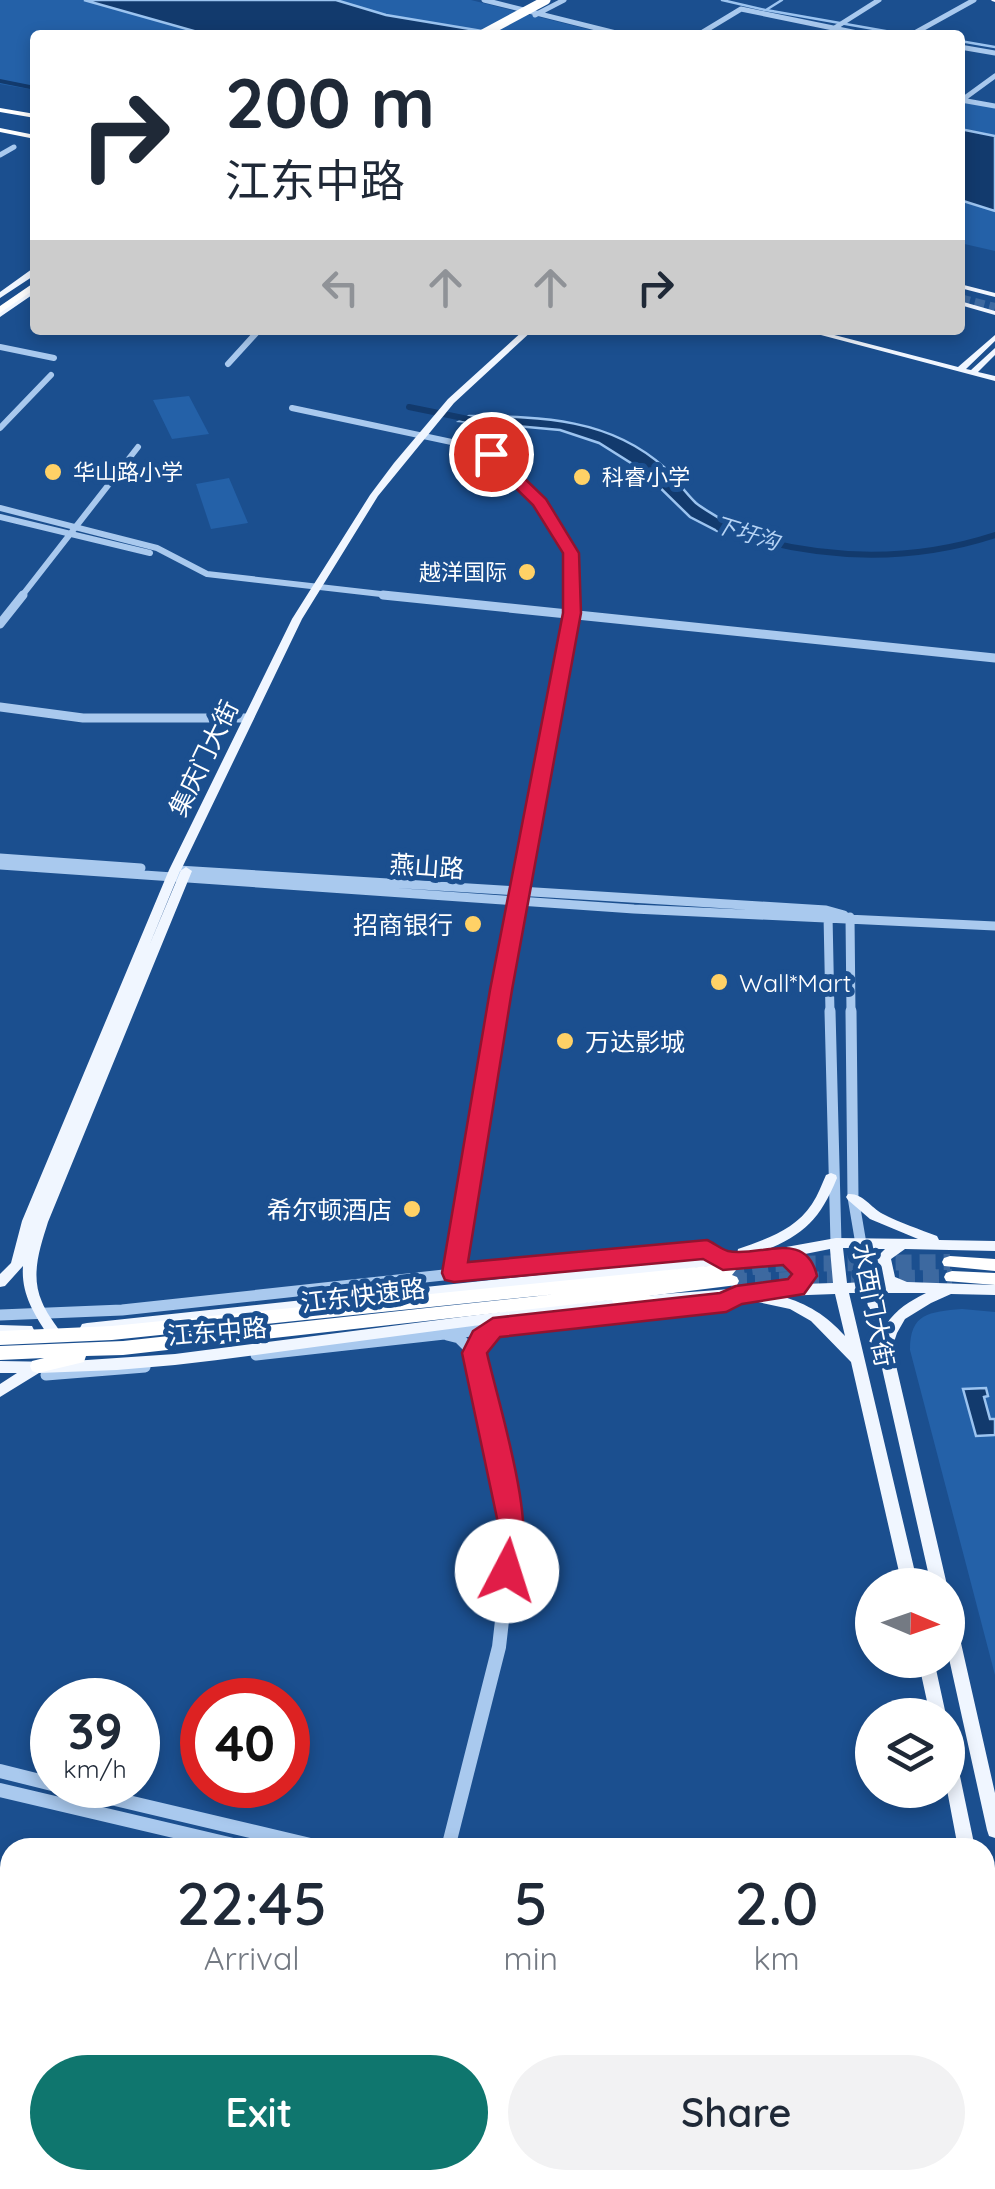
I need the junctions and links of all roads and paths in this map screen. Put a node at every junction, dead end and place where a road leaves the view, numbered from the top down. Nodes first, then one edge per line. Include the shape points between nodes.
1 (484, 0) edge
2 (537, 0) edge
3 (546, 0) edge
4 (562, 0) edge
5 (879, 0) edge
6 (974, 0) edge
7 (517, 10) junction
8 (536, 15) junction
9 (835, 27) junction
10 (489, 30) edge
11 (505, 30) edge
12 (600, 30) edge
13 (708, 30) edge
14 (829, 30) edge
15 (847, 30) edge
16 (920, 30) edge
17 (965, 48) edge
18 (995, 53) edge
19 (995, 78) edge
20 (965, 98) edge
21 (965, 99) edge
22 (995, 105) edge
23 (0, 110) edge
24 (30, 115) edge
25 (0, 130) edge
26 (30, 136) edge
27 (14, 147) dead end
28 (0, 155) edge
29 (30, 276) edge
30 (965, 287) edge
31 (30, 291) edge
32 (995, 295) edge
33 (0, 297) edge
34 (965, 304) edge
35 (990, 311) edge
36 (0, 312) edge
37 (254, 335) edge
38 (524, 335) edge
39 (825, 335) edge
40 (995, 337) edge
41 (0, 347) edge
42 (995, 350) edge
43 (54, 358) dead end
44 (228, 364) dead end
45 (960, 370) junction
46 (972, 373) junction
47 (51, 375) dead end
48 (995, 379) edge
49 (292, 408) dead end
50 (0, 428) edge
51 (422, 435) junction
52 (138, 446) dead end
53 (0, 508) edge
54 (0, 516) edge
55 (72, 530) junction
56 (316, 587) junction
57 (572, 613) junction
58 (0, 624) edge
59 (995, 658) edge
60 (0, 707) edge
61 (249, 718) junction
62 (0, 862) edge
63 (179, 874) junction
64 (519, 897) junction
65 (828, 915) junction
66 (850, 917) junction
67 (995, 926) edge
68 (832, 1178) junction
69 (853, 1197) junction
70 (836, 1243) junction
71 (861, 1244) junction
72 (903, 1244) junction
73 (969, 1244) junction
74 (995, 1246) edge
75 (771, 1256) junction
76 (23, 1265) junction
77 (995, 1265) edge
78 (640, 1269) junction
79 (454, 1273) junction
80 (951, 1275) junction
81 (729, 1277) junction
82 (995, 1279) edge
83 (0, 1282) edge
84 (913, 1288) junction
85 (871, 1289) junction
86 (841, 1290) junction
87 (995, 1290) edge
88 (783, 1291) junction
89 (570, 1292) junction
90 (652, 1302) junction
91 (41, 1314) junction
92 (0, 1315) edge
93 (493, 1328) junction
94 (0, 1330) edge
95 (52, 1330) junction
96 (443, 1334) junction
97 (0, 1338) edge
98 (124, 1340) junction
99 (0, 1353) edge
100 (474, 1353) junction
101 (886, 1353) junction
102 (858, 1362) junction
103 (0, 1367) edge
104 (42, 1371) junction
105 (0, 1391) edge
106 (906, 1568) edge
107 (935, 1568) edge
108 (961, 1678) edge
109 (0, 1771) edge
110 (30, 1778) edge
111 (0, 1790) edge
112 (155, 1808) edge
113 (959, 1808) edge
114 (995, 1830) edge
115 (204, 1838) edge
116 (281, 1838) edge
117 (451, 1838) edge
118 (965, 1838) edge

1 - 7 street
2 - 7 street
3 - 10 highway, bridge
4 - 8 street
4 - 11 highway, bridge
5 - 9 street
6 - 16 street
7 - 8 street
8 - 12 street
9 - 13 street via 742,10
9 - 14 street
9 - 15 street
17 - 18 street
19 - 20 street
21 - 22 street
23 - 24 highway
25 - 26 highway
27 - 28 street
29 - 33 highway
30 - 32 main road
31 - 36 highway
34 - 35 main road
37 - 44 street
38 - 51 main road, 集庆门大街
39 - 45 main road
40 - 45 main road
41 - 43 street
42 - 46 main road
45 - 46 main road
46 - 48 main road
47 - 50 street
49 - 51 street
51 - 56 main road, 集庆门大街 via 374,495
51 - 57 street via 491,454 540,502 571,553
52 - 55 street
53 - 55 street
54 - 55 street
55 - 56 street via 207,574
55 - 58 street
56 - 57 street
56 - 61 main road, 集庆门大街
57 - 59 street
57 - 64 street
60 - 61 street via 83,718
61 - 63 main road, 集庆门大街
62 - 63 street, 燕山路
63 - 64 street, 燕山路
63 - 76 main road, 集庆门大街
64 - 65 street, 燕山路
64 - 79 street
65 - 66 street, 燕山路
65 - 68 street, 水西门大街
66 - 67 street, 燕山路
66 - 69 street, 水西门大街
68 - 70 street, 水西门大街
68 - 81 main road via 820,1209 805,1224
69 - 71 street, 水西门大街
69 - 73 main road via 875,1216 926,1240
70 - 71 main road, 江东中路
70 - 75 main road, 江东中路
70 - 86 main road, 水西门大街
71 - 72 main road, 江东中路
71 - 85 main road, 水西门大街
72 - 73 main road, 江东中路
72 - 84 main road via 884,1257 884,1274
73 - 74 main road
75 - 81 main road, 江东中路
75 - 88 main road via 788,1256 802,1266 802,1282
76 - 83 main road
76 - 91 main road via 29,1298
77 - 80 highway
78 - 81 main road, 江东中路
78 - 89 highway
78 - 95 main road, 江东中路
79 - 81 street, 江东中路 via 707,1250
79 - 91 street, 江东中路
80 - 82 highway
80 - 84 main road, 江东中路
80 - 87 main road, 江东中路
80 - 101 main road via 901,1312 888,1332
81 - 88 main road, 江东中路
81 - 89 highway, 江东快速路
81 - 90 main road, 江东中路
81 - 93 street, 江东中路 via 726,1302
81 - 102 main road via 817,1315
84 - 85 main road, 江东中路
85 - 86 main road, 江东中路
85 - 101 main road, 水西门大街
86 - 88 main road, 江东中路
86 - 102 main road, 水西门大街
89 - 90 highway
89 - 98 highway, 江东快速路
90 - 104 main road, 江东中路
91 - 92 street, 江东中路
91 - 95 main road
93 - 96 street, 江东中路
93 - 100 street
94 - 95 main road, 江东中路
95 - 98 highway
96 - 100 street via 460,1338
96 - 104 street, 江东中路
97 - 98 highway, 江东快速路
98 - 99 highway, 江东快速路
98 - 104 highway
100 - 117 street via 512,1523 487,1699
101 - 107 main road, 水西门大街
102 - 106 main road, 水西门大街
103 - 104 main road, 江东中路
104 - 105 main road
108 - 114 main road
109 - 110 street
111 - 115 street
112 - 116 street
113 - 118 main road

